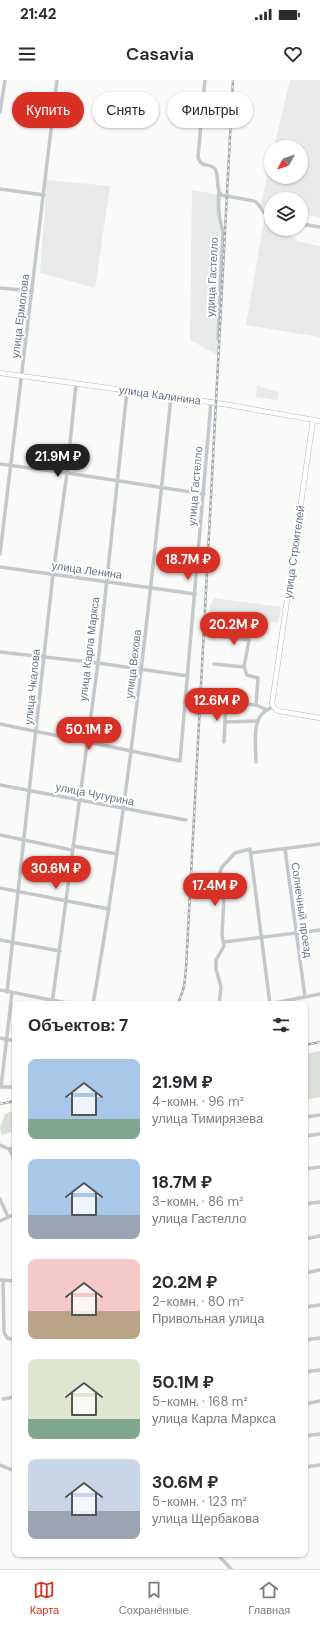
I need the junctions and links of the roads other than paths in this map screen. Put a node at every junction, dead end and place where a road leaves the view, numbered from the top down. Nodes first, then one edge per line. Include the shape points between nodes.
1 (4, 80) edge
2 (57, 80) edge
3 (205, 80) edge
4 (0, 112) edge
5 (0, 189) edge
6 (219, 192) junction
7 (44, 194) junction
8 (264, 215) edge
9 (308, 225) edge
10 (320, 227) edge
11 (0, 288) edge
12 (32, 292) junction
13 (218, 339) dead end
14 (0, 373) edge
15 (21, 376) junction
16 (76, 384) junction
17 (127, 391) junction
18 (171, 397) junction
19 (211, 402) junction
20 (313, 420) junction
21 (320, 422) edge
22 (0, 464) edge
23 (10, 466) junction
24 (66, 473) junction
25 (118, 480) junction
26 (162, 486) junction
27 (204, 494) junction
28 (0, 554) edge
29 (0, 567) edge
30 (53, 574) junction
31 (106, 581) junction
32 (151, 588) junction
33 (195, 594) junction
34 (210, 634) dead end
35 (0, 652) edge
36 (44, 657) junction
37 (98, 663) junction
38 (214, 664) dead end
39 (244, 667) junction
40 (141, 670) junction
41 (188, 676) junction
42 (256, 705) junction
43 (273, 707) junction
44 (266, 710) junction
45 (320, 718) edge
46 (256, 721) junction
47 (225, 722) junction
48 (0, 724) edge
49 (36, 732) junction
50 (87, 742) junction
51 (224, 742) dead end
52 (130, 751) junction
53 (256, 762) dead end
54 (0, 784) edge
55 (29, 791) junction
56 (79, 800) junction
57 (123, 808) junction
58 (186, 820) dead end
59 (0, 836) edge
60 (24, 840) junction
61 (320, 844) edge
62 (73, 848) junction
63 (285, 849) junction
64 (251, 853) junction
65 (117, 854) junction
66 (0, 888) edge
67 (18, 891) junction
68 (66, 900) junction
69 (109, 909) junction
70 (320, 930) edge
71 (297, 933) junction
72 (261, 938) junction
73 (0, 940) edge
74 (13, 942) junction
75 (224, 942) junction
76 (60, 951) junction
77 (0, 990) edge
78 (7, 992) junction
79 (12, 993) junction
80 (320, 994) edge
81 (305, 997) junction
82 (48, 1001) edge
83 (52, 1001) edge
84 (93, 1001) edge
85 (219, 1001) edge
86 (269, 1001) edge
87 (284, 1001) edge
88 (0, 1038) edge
89 (7, 1040) junction
90 (12, 1041) edge
91 (1, 1087) edge
92 (12, 1087) edge
93 (320, 1115) edge
94 (308, 1117) edge
95 (320, 1134) edge
96 (308, 1136) edge
97 (0, 1145) edge
98 (12, 1148) edge
99 (9, 1149) junction
100 (12, 1154) edge
101 (320, 1167) edge
102 (308, 1169) edge
103 (0, 1199) edge
104 (320, 1202) edge
105 (308, 1204) edge
106 (12, 1215) edge
107 (8, 1217) junction
108 (0, 1221) edge
109 (320, 1236) edge
110 (308, 1238) edge
111 (320, 1270) edge
112 (308, 1272) edge
113 (2, 1280) edge
114 (12, 1281) edge
115 (320, 1305) edge
116 (308, 1307) edge
117 (320, 1338) edge
118 (12, 1339) edge
119 (308, 1340) edge
120 (320, 1370) edge
121 (308, 1372) edge
122 (12, 1398) edge
123 (3, 1399) dead end
124 (320, 1401) edge
125 (308, 1403) edge
126 (320, 1434) edge
127 (308, 1436) edge
128 (0, 1465) edge
129 (320, 1465) edge
130 (308, 1467) edge
131 (12, 1470) edge
132 (220, 1557) edge
133 (231, 1569) edge

1 - 4 street
2 - 7 street, улица Ермолова
3 - 6 street, удица Гастелло via 198,156 199,162 212,166 215,170
5 - 7 street
6 - 8 street via 223,196 258,202
6 - 13 street, удица Гастелло via 219,217 223,232
7 - 12 street, улица Ермолова
9 - 10 street
11 - 12 street
12 - 15 street, улица Ермолова
14 - 15 main road, улица Калинина
15 - 16 main road, улица Калинина
15 - 23 street, улица Ермолова
16 - 17 main road, улица Калинина
16 - 24 street, улица Чкалова
17 - 18 main road, улица Калинина
17 - 25 street, улица Карла Маркса
18 - 19 main road, улица Калинина
18 - 26 street, улица Вехова
19 - 20 main road, улица Калинина
19 - 27 street, улица Гастелло
20 - 21 main road, улица Калинина
20 - 43 main road, улица Строителей
22 - 23 street
23 - 24 street
23 - 28 street, улица Ермолова
24 - 25 street
24 - 30 street, улица Чкалова
25 - 26 street
25 - 31 street, улица Карла Маркса
26 - 27 street
26 - 32 street, улица Вехова
27 - 33 street, улица Гастелло
29 - 30 street, улица Ленина
30 - 31 street, улица Ленина
30 - 36 street, улица Чкалова
31 - 32 street, улица Ленина
31 - 37 street, улица Карла Маркса
32 - 33 street, улица Ленина
32 - 40 street, улица Вехова
33 - 41 street, улица Гастелло
34 - 39 street via 249,640
35 - 36 street
36 - 37 street
36 - 49 street, улица Чкалова
37 - 40 street
37 - 50 street, улица Карла Маркса
38 - 39 street
39 - 42 street via 247,675 258,678
40 - 41 street
40 - 52 street, улица Вехова
41 - 52 street, улица Гастелло via 180,761
42 - 44 street
42 - 47 street via 226,702
43 - 44 street
43 - 45 main road via 279,711
44 - 46 street
46 - 47 street
46 - 53 street
47 - 51 street
48 - 49 street
49 - 50 street
49 - 55 street, улица Чкалова
50 - 52 street
50 - 56 street, улица Карла Маркса
52 - 57 street, улица Вехова
54 - 55 street, улица Чугурина
55 - 56 street, улица Чугурина
55 - 60 street, улица Чкалова
56 - 57 street, улица Чугурина
56 - 62 street, улица Карла Маркса
57 - 58 street, улица Чугурина
57 - 65 street, улица Вехова
59 - 60 street
60 - 62 street
60 - 67 street, улица Чкалова
61 - 63 street
62 - 65 street
62 - 68 street, улица Карла Маркса
63 - 64 street
63 - 71 street, Солнечный проезд
64 - 72 street
64 - 75 street via 250,849 235,853 219,874 224,898
65 - 69 street, улица Вехова
66 - 67 street
67 - 68 street
67 - 74 street, улица Чкалова
68 - 69 street
68 - 76 street, улица Карла Маркса
69 - 84 street, улица Вехова
70 - 71 street
71 - 72 street
71 - 81 street, Солнечный проезд
72 - 75 street
72 - 86 street
73 - 74 street
74 - 76 street
74 - 78 street, улица Чкалова
75 - 85 street via 216,960 221,987
76 - 83 street, улица Карла Маркса
77 - 78 street
78 - 79 street
79 - 82 street
79 - 89 street
80 - 81 street
81 - 87 street
88 - 89 street
89 - 90 street
89 - 91 street
91 - 92 street
93 - 94 street
95 - 96 street
97 - 99 street
98 - 99 street
99 - 100 street
101 - 102 street
103 - 107 street
104 - 105 street
106 - 107 street
107 - 108 street
109 - 110 street
111 - 112 street
113 - 114 street
113 - 118 street via 4,1332 7,1338
115 - 116 street
117 - 119 street
120 - 121 street
122 - 123 street
124 - 125 street
126 - 127 street
128 - 131 street
129 - 130 street
132 - 133 street

